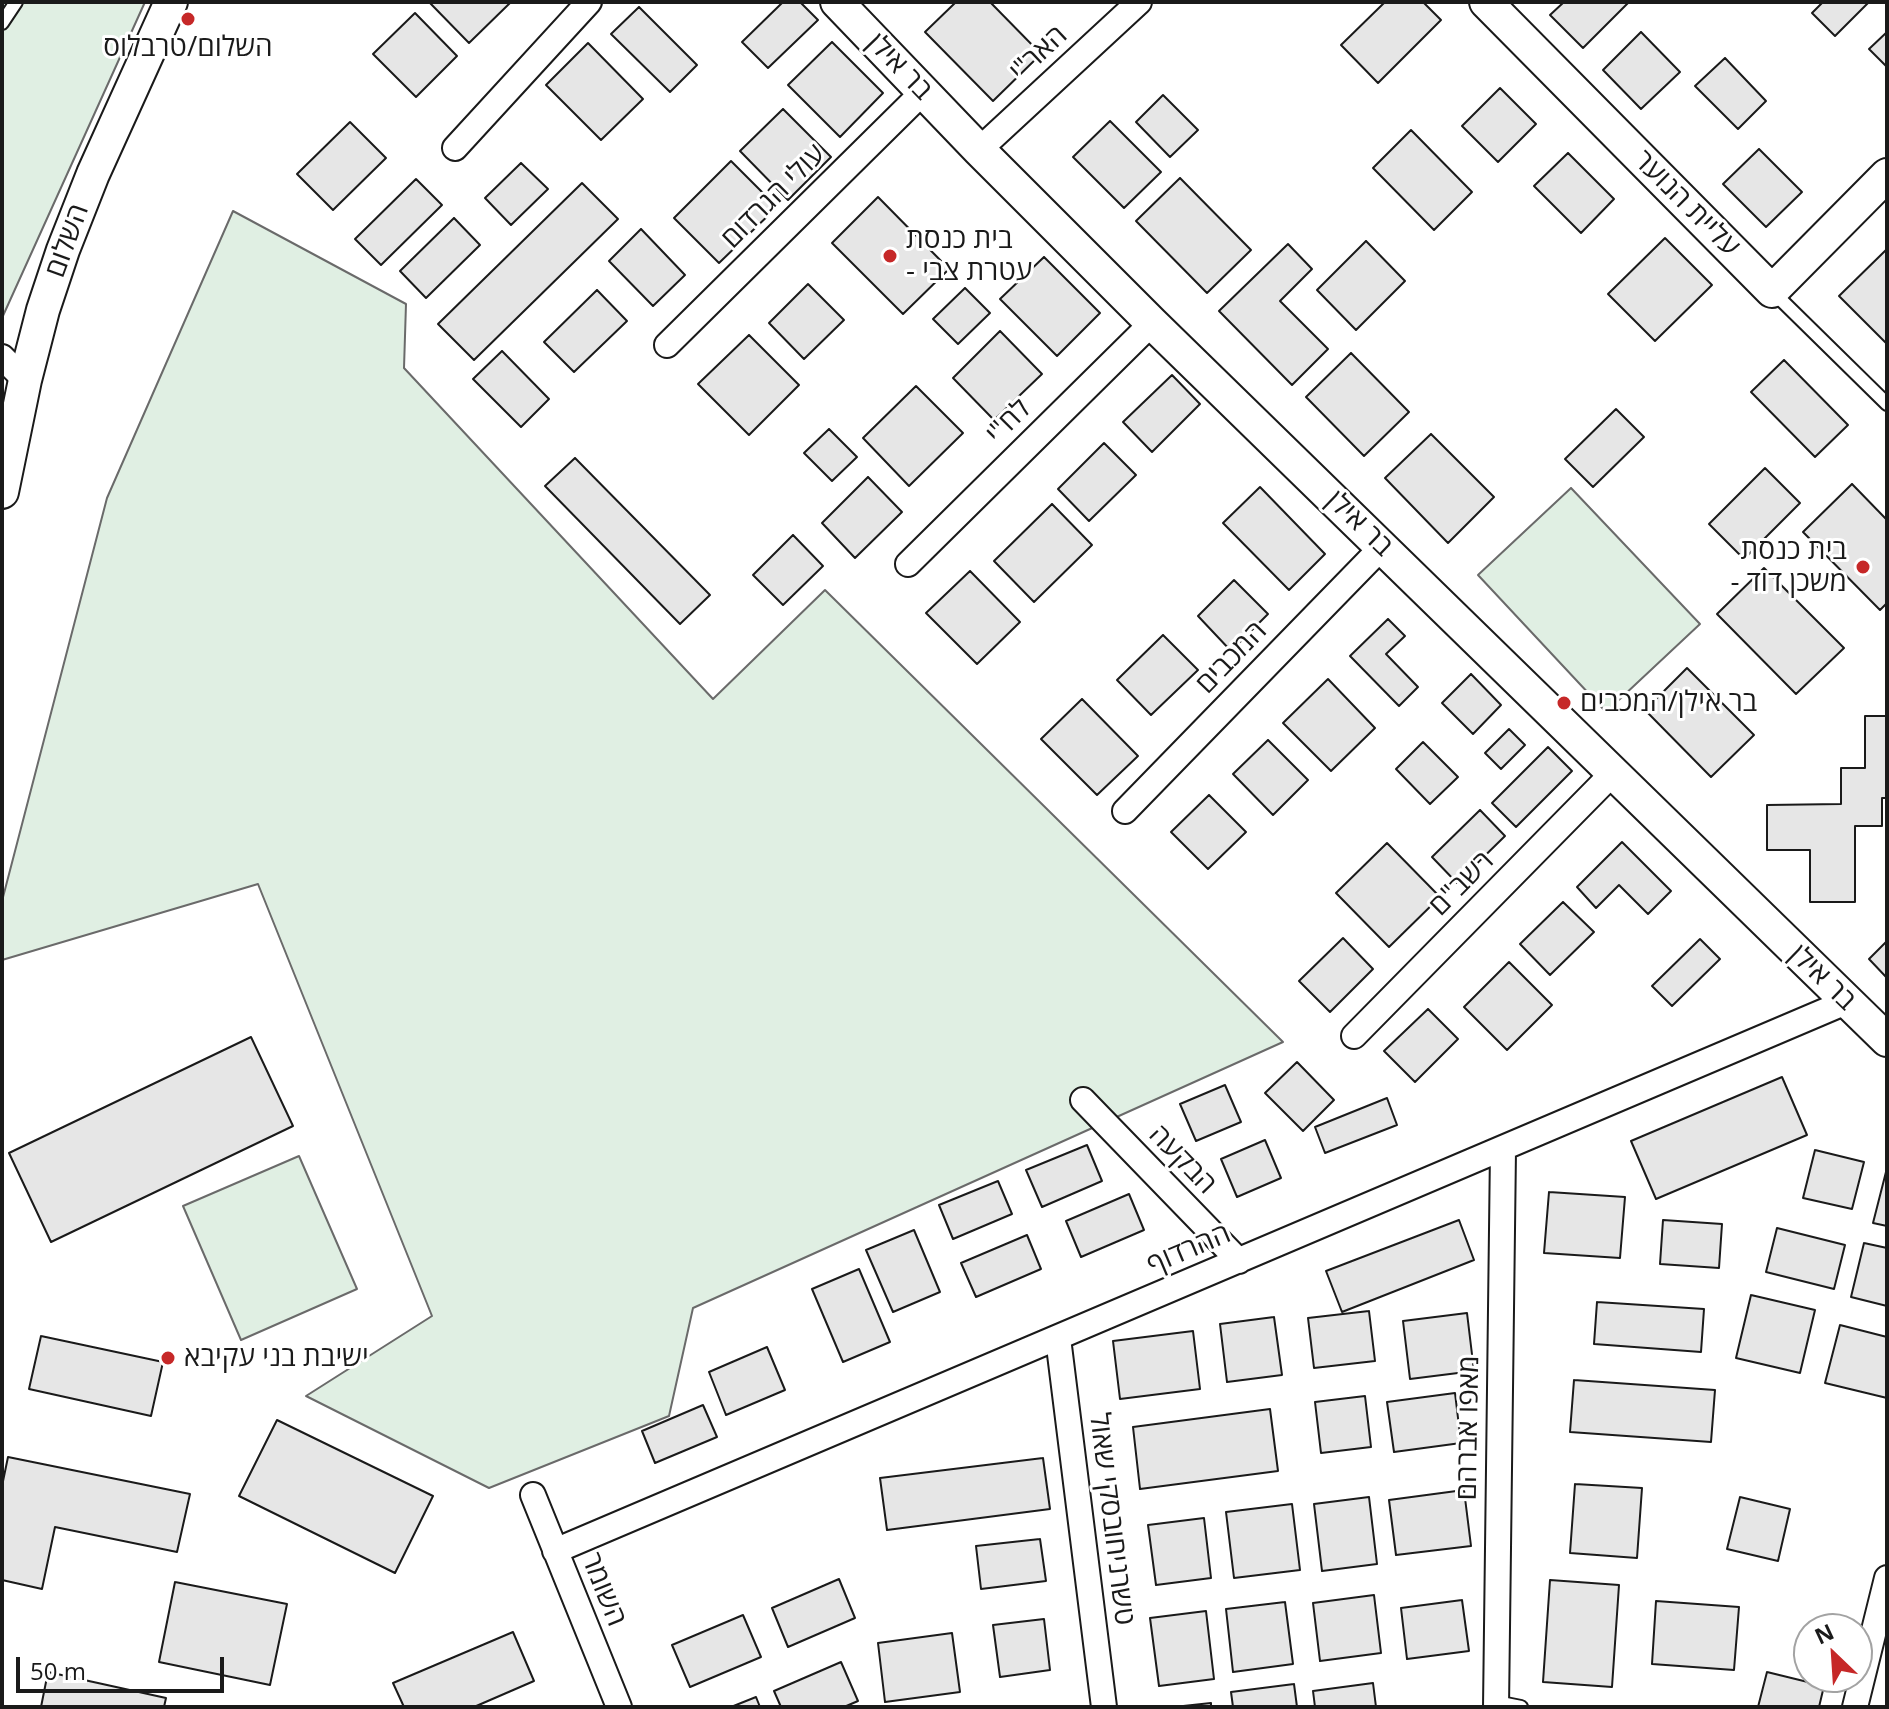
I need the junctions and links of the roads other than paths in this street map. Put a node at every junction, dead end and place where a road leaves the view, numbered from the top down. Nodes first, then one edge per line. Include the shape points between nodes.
1 (16, 2) edge
2 (171, 2) edge
3 (589, 2) edge
4 (837, 2) edge
5 (1139, 2) edge
6 (1486, 2) edge
7 (2, 23) edge
8 (923, 92) junction
9 (455, 148) dead end
10 (979, 150) junction
11 (1887, 175) edge
12 (1772, 291) junction
13 (1152, 323) junction
14 (667, 345) dead end
15 (2, 357) edge
16 (25, 380) junction
17 (1887, 404) edge
18 (5, 460) edge
19 (2, 492) edge
20 (1382, 547) junction
21 (908, 564) dead end
22 (1612, 774) junction
23 (1125, 811) dead end
24 (1846, 1002) junction
25 (1354, 1036) dead end
26 (1887, 1040) edge
27 (1083, 1100) dead end
28 (1503, 1150) junction
29 (1239, 1261) junction
30 (1058, 1338) junction
31 (533, 1495) dead end
32 (555, 1551) junction
33 (1887, 1578) edge
34 (1496, 1704) edge
35 (619, 1707) edge
36 (1104, 1707) edge
37 (1521, 1707) edge
38 (1855, 1707) edge

1 - 7 lane
2 - 16 street, השלום via 73,224
3 - 9 street
4 - 8 street, בר אילן
5 - 10 street, האר"י
6 - 12 street, עליית הנוער
8 - 10 street, בר אילן
8 - 14 street, עולי הגרדום
10 - 13 street, בר אילן
11 - 12 street
12 - 17 lane
13 - 20 street, בר אילן
13 - 21 street, לח"י
15 - 16 street
16 - 18 street, השלום
18 - 19 street, השלום
20 - 22 street, בר אילן
20 - 23 street, המכבים
22 - 24 street, בר אילן
22 - 25 street, רשב"ם
24 - 26 street, בר אילן
24 - 28 street, ההרדוף
27 - 29 street, הבקעה
28 - 29 street, ההרדוף
28 - 34 street, מאפו אברהם
29 - 30 street, ההרדוף
30 - 32 street, ההרדוף
30 - 36 street, טשרניחובסקי שאול
31 - 32 street, השומר
32 - 35 street, השומר
33 - 38 street
34 - 37 lane

